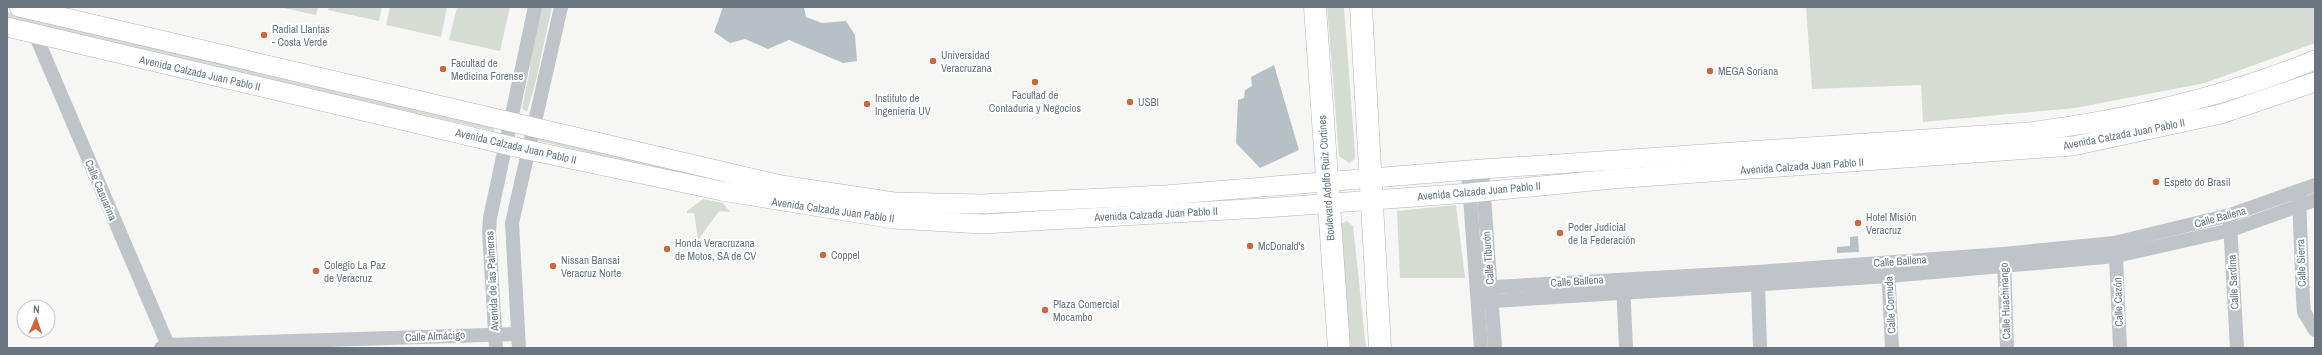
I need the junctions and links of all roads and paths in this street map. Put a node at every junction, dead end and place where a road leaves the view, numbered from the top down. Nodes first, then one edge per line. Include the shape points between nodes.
1 (19, 7) edge
2 (535, 7) edge
3 (561, 7) edge
4 (1315, 7) edge
5 (1361, 7) edge
6 (7, 27) edge
7 (35, 34) junction
8 (2314, 62) edge
9 (2315, 82) edge
10 (511, 123) junction
11 (533, 128) junction
12 (506, 144) junction
13 (528, 150) junction
14 (1718, 153) junction
15 (1475, 169) junction
16 (1718, 172) junction
17 (1369, 178) junction
18 (722, 182) junction
19 (1326, 182) junction
20 (2315, 186) edge
21 (1476, 192) junction
22 (1370, 199) junction
23 (2299, 199) junction
24 (2315, 200) edge
25 (1328, 203) junction
26 (982, 204) junction
27 (2230, 215) junction
28 (983, 224) junction
29 (2231, 230) junction
30 (2116, 256) junction
31 (2004, 260) junction
32 (1888, 262) junction
33 (1889, 276) junction
34 (1623, 285) junction
35 (1758, 285) junction
36 (1484, 294) junction
37 (2315, 330) edge
38 (495, 334) junction
39 (518, 334) junction
40 (403, 343) edge
41 (315, 345) edge
42 (164, 346) edge
43 (496, 348) edge
44 (519, 348) edge
45 (1339, 348) edge
46 (1380, 348) edge
47 (1481, 348) edge
48 (1495, 348) edge
49 (1626, 348) edge
50 (1760, 348) edge
51 (1892, 348) edge
52 (2007, 348) edge
53 (2120, 348) edge
54 (2237, 348) edge

1 - 10 main road, Avenida Calzada Juan Pablo II
2 - 10 street, Avenida de las Palmeras
3 - 11 street, Avenida de las Palmeras
4 - 19 main road, Boulevard Adolfo Ruiz Cortines
5 - 17 main road
6 - 7 main road, Avenida Calzada Juan Pablo II
7 - 12 main road, Avenida Calzada Juan Pablo II
7 - 42 street, Calle Casuarina
8 - 14 main road, Avenida Calzada Juan Pablo II via 2212,94 2100,122 2028,132
9 - 16 main road, Avenida Calzada Juan Pablo II via 2221,114 2073,146
10 - 11 main road, Avenida Calzada Juan Pablo II
10 - 12 street, Avenida de las Palmeras
11 - 13 street, Avenida de las Palmeras
11 - 18 main road, Avenida Calzada Juan Pablo II
12 - 13 main road, Avenida Calzada Juan Pablo II
12 - 38 street, Avenida de las Palmeras via 488,231
13 - 18 main road, Avenida Calzada Juan Pablo II
13 - 39 street, Avenida de las Palmeras via 511,237
14 - 15 main road, Avenida Calzada Juan Pablo II
14 - 16 main road
15 - 17 main road, Avenida Calzada Juan Pablo II
15 - 21 street, Calle Tiburón
16 - 21 main road, Avenida Calzada Juan Pablo II
17 - 19 main road, Avenida Calzada Juan Pablo II
17 - 22 main road
18 - 26 main road, Avenida Calzada Juan Pablo II via 879,200
18 - 28 main road, Avenida Calzada Juan Pablo II via 894,219
19 - 25 main road, Boulevard Adolfo Ruiz Cortines
19 - 26 main road, Avenida Calzada Juan Pablo II via 1165,195
20 - 23 street, Calle Ballena
21 - 22 main road, Avenida Calzada Juan Pablo II
21 - 36 street, Calle Tiburón
22 - 25 main road, Avenida Calzada Juan Pablo II
22 - 46 main road
23 - 24 street, Calle Ballena
23 - 27 street, Calle Ballena
23 - 29 street, Calle Ballena
23 - 37 street, Calle Sierra via 2304,312
25 - 28 main road, Avenida Calzada Juan Pablo II
25 - 45 main road, Boulevard Adolfo Ruiz Cortines
26 - 28 main road
27 - 29 street, Calle Sardina
27 - 31 street, Calle Ballena via 2114,243
29 - 30 street, Calle Ballena
29 - 54 street, Calle Sardina
30 - 31 street, Calle Ballena
30 - 53 street, Calle Cazón
31 - 32 street, Calle Ballena
31 - 33 street, Calle Ballena
31 - 52 street, Calle Huachinango
32 - 33 street, Calle Cornuda
32 - 34 street, Calle Ballena
33 - 35 street, Calle Ballena
33 - 51 street, Calle Cornuda
34 - 35 street, Calle Ballena
34 - 36 street, Calle Ballena
34 - 49 street
35 - 50 street
36 - 47 street, Calle Tiburón
36 - 48 street, Calle Tiburón
38 - 39 street, Calle Almácigo
38 - 40 street, Calle Almácigo
38 - 43 street, Avenida de las Palmeras
39 - 44 street, Avenida de las Palmeras
40 - 41 street, Calle Almácigo
41 - 42 street, Calle Almácigo

